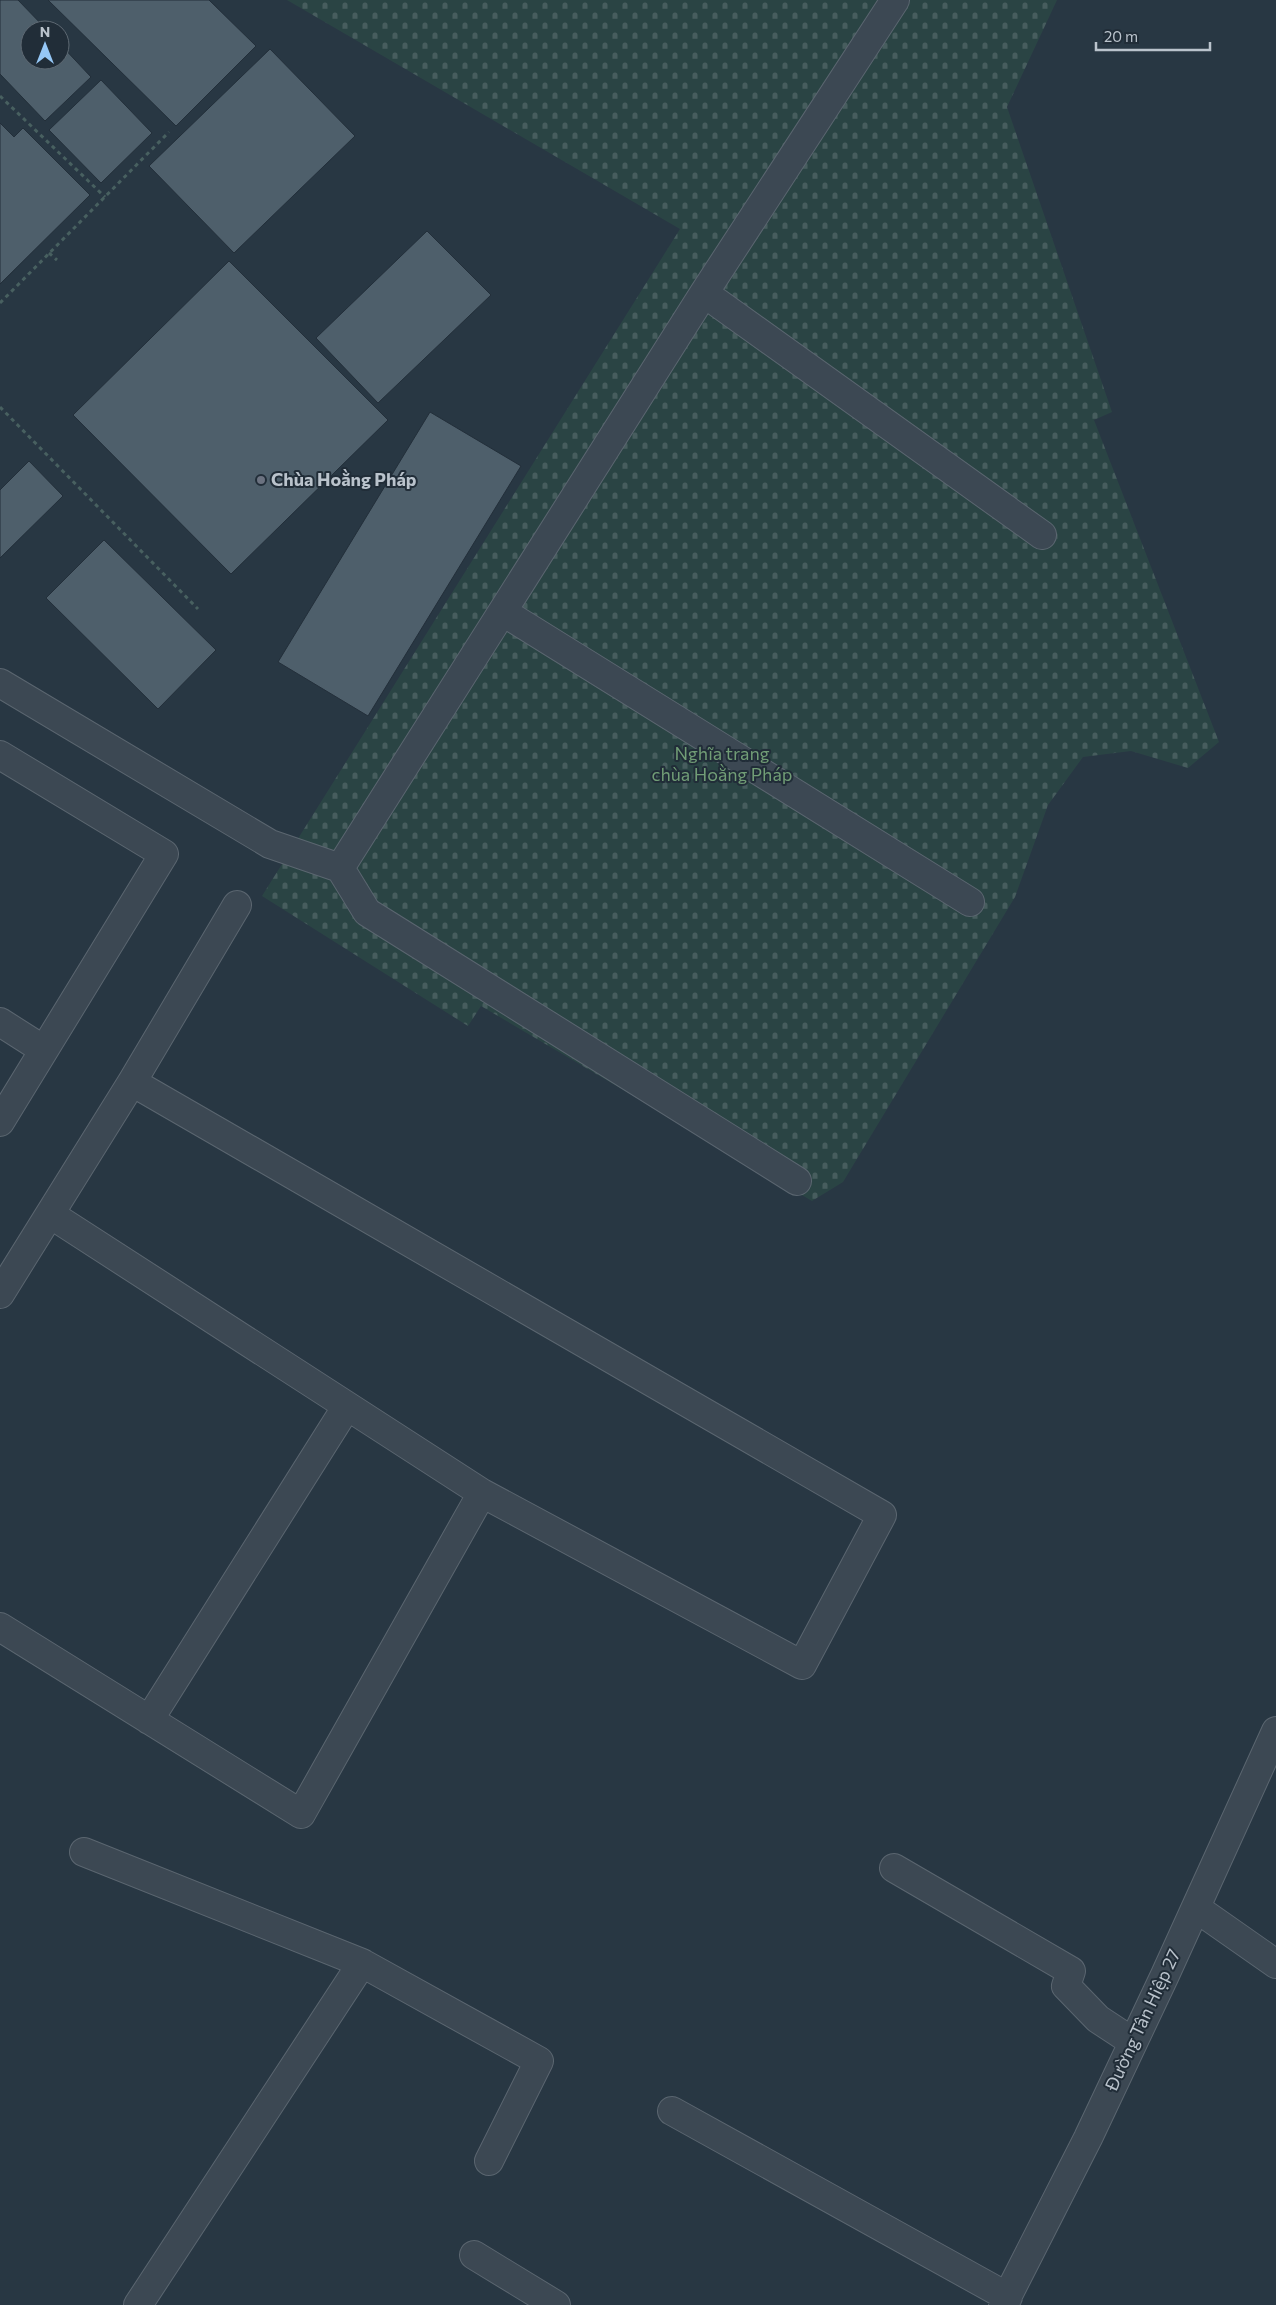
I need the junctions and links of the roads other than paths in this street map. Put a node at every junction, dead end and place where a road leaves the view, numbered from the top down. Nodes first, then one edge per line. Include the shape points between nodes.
1 (894, 0) edge
2 (704, 293) junction
3 (1042, 535) dead end
4 (502, 612) junction
5 (0, 684) edge
6 (0, 755) edge
7 (340, 868) junction
8 (970, 902) dead end
9 (237, 905) dead end
10 (0, 1022) edge
11 (44, 1050) junction
12 (132, 1082) junction
13 (0, 1122) edge
14 (797, 1181) dead end
15 (50, 1214) junction
16 (0, 1294) edge
17 (347, 1406) junction
18 (482, 1493) junction
19 (0, 1627) edge
20 (149, 1720) junction
21 (1276, 1731) edge
22 (84, 1852) dead end
23 (894, 1868) dead end
24 (1196, 1908) junction
25 (362, 1963) junction
26 (1276, 1964) edge
27 (1133, 2042) junction
28 (672, 2111) dead end
29 (490, 2161) dead end
30 (474, 2255) dead end
31 (1006, 2301) edge
32 (138, 2305) edge
33 (556, 2305) edge

1 - 2 street
2 - 3 street
2 - 4 street
4 - 7 street
4 - 8 street
5 - 7 street via 270,844
6 - 11 street via 164,854
7 - 14 street via 367,912
9 - 12 street
10 - 11 street
11 - 13 street
12 - 15 street
12 - 18 street via 882,1515 802,1665
15 - 16 street
15 - 17 street
17 - 18 street
17 - 20 street
18 - 20 street via 301,1814
19 - 20 street
21 - 24 street, Đường Tân Hiệp 27
22 - 25 street
23 - 27 street via 1071,1971 1066,1986 1098,2019
24 - 26 street
24 - 27 street, Đường Tân Hiệp 27
25 - 29 street via 538,2062
25 - 32 street
27 - 31 street, Đường Tân Hiệp 27
28 - 31 street
30 - 33 street

